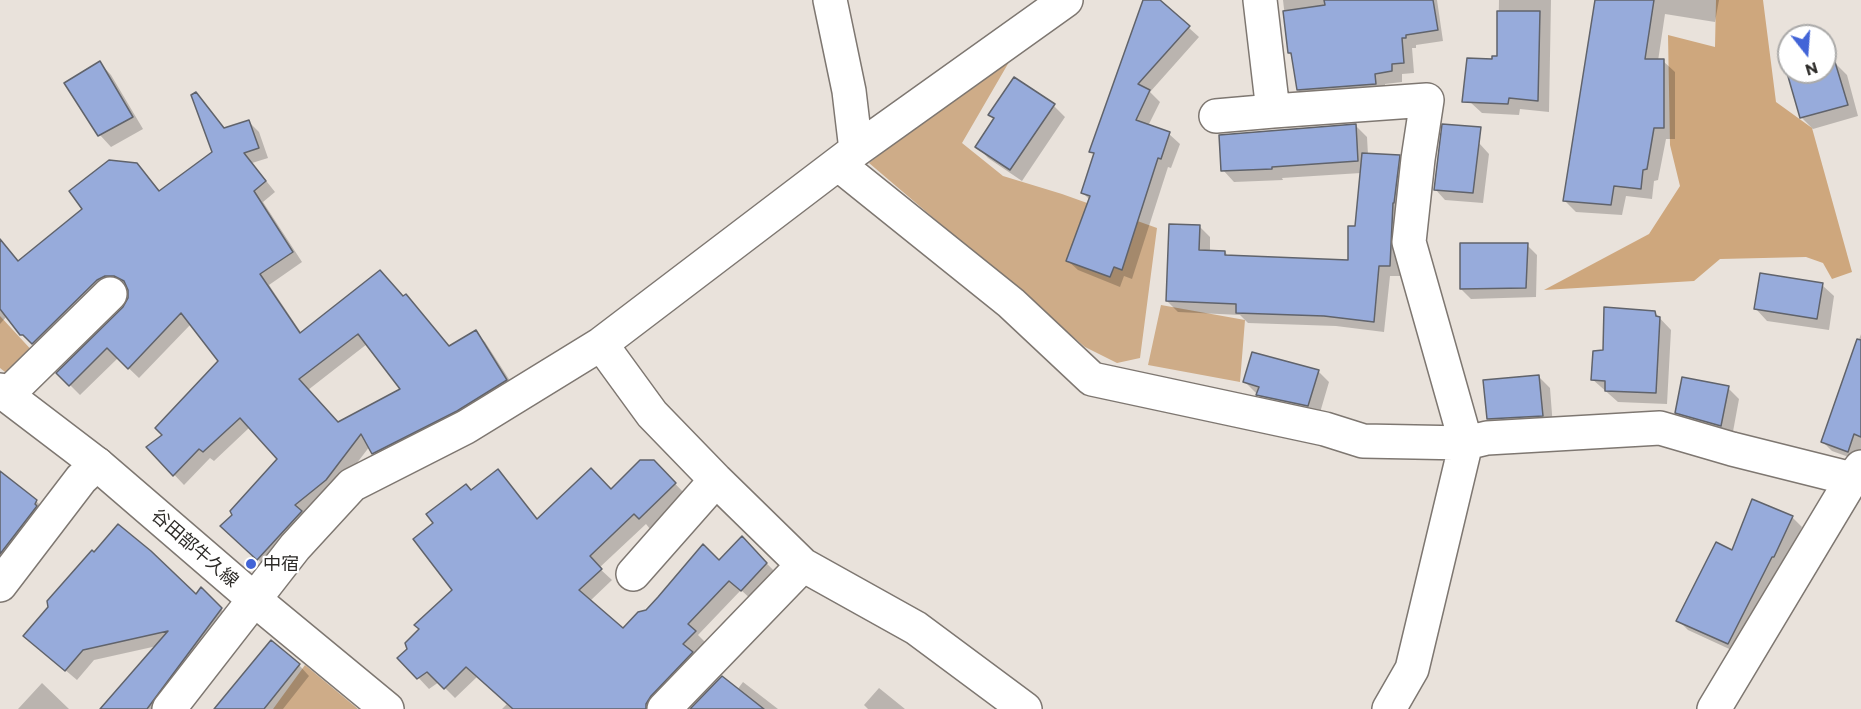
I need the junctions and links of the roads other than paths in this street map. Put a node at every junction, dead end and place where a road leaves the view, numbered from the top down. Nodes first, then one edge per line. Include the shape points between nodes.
1 (830, 0) edge
2 (1066, 0) edge
3 (1260, 0) edge
4 (1273, 111) junction
5 (1216, 116) dead end
6 (847, 157) junction
7 (110, 294) dead end
8 (601, 344) junction
9 (4, 393) edge
10 (1466, 443) junction
11 (97, 464) junction
12 (1856, 473) edge
13 (716, 480) junction
14 (803, 565) junction
15 (633, 574) dead end
16 (0, 585) edge
17 (255, 600) junction
18 (169, 709) edge
19 (387, 709) edge
20 (664, 709) edge
21 (1024, 709) edge
22 (1389, 709) edge
23 (1714, 709) edge

1 - 6 street via 849,91
2 - 6 street
3 - 4 street
4 - 5 street
4 - 10 street via 1427,100 1409,242
6 - 8 street
6 - 10 street via 1092,379 1325,429 1364,441
7 - 9 street
8 - 13 street via 652,414
8 - 17 street via 466,427 352,485 295,547
9 - 11 street, 谷田部牛久線
10 - 12 street via 1487,438 1660,428 1732,449
10 - 22 street via 1412,669
11 - 16 street via 81,479
11 - 17 street, 谷田部牛久線
12 - 23 street
13 - 14 street
13 - 15 street
14 - 20 street
14 - 21 street via 916,628
17 - 18 street
17 - 19 street, 谷田部牛久線

